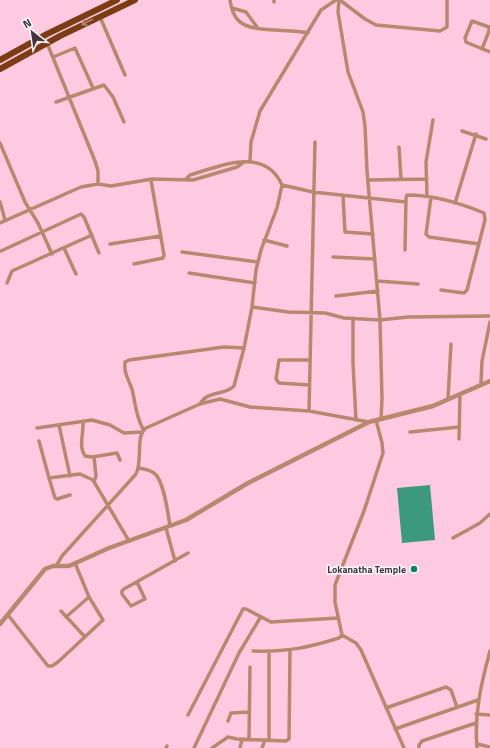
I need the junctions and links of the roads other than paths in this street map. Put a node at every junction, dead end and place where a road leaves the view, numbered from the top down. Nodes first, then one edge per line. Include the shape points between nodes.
1 (117, 0) edge
2 (135, 0) edge
3 (230, 0) edge
4 (336, 0) edge
5 (340, 0) edge
6 (447, 0) edge
7 (232, 8) junction
8 (100, 16) junction
9 (257, 27) junction
10 (308, 33) junction
11 (47, 43) junction
12 (482, 49) junction
13 (490, 52) edge
14 (53, 57) junction
15 (0, 60) edge
16 (0, 69) edge
17 (125, 75) dead end
18 (92, 88) junction
19 (70, 97) junction
20 (56, 102) dead end
21 (433, 120) dead end
22 (124, 122) dead end
23 (462, 131) dead end
24 (476, 134) junction
25 (486, 138) dead end
26 (314, 142) dead end
27 (0, 143) edge
28 (399, 147) dead end
29 (250, 161) junction
30 (401, 179) junction
31 (427, 179) junction
32 (151, 180) junction
33 (368, 180) junction
34 (98, 184) junction
35 (282, 185) junction
36 (313, 192) junction
37 (343, 195) junction
38 (429, 196) junction
39 (369, 197) junction
40 (0, 202) edge
41 (406, 202) junction
42 (455, 203) junction
43 (29, 209) junction
44 (5, 220) junction
45 (0, 223) edge
46 (42, 232) junction
47 (373, 234) junction
48 (92, 235) junction
49 (161, 236) junction
50 (264, 240) junction
51 (110, 244) dead end
52 (479, 244) junction
53 (287, 246) dead end
54 (64, 248) junction
55 (405, 250) dead end
56 (1, 251) dead end
57 (182, 252) dead end
58 (99, 253) dead end
59 (52, 254) junction
60 (333, 257) dead end
61 (375, 259) junction
62 (258, 262) junction
63 (134, 264) dead end
64 (189, 273) dead end
65 (76, 274) dead end
66 (377, 281) junction
67 (7, 283) dead end
68 (255, 283) junction
69 (418, 284) dead end
70 (441, 290) dead end
71 (378, 291) junction
72 (336, 296) dead end
73 (252, 307) junction
74 (310, 313) junction
75 (490, 316) edge
76 (353, 318) junction
77 (380, 320) junction
78 (490, 322) edge
79 (450, 344) dead end
80 (244, 348) junction
81 (310, 360) junction
82 (490, 381) edge
83 (482, 383) junction
84 (309, 385) junction
85 (460, 393) junction
86 (448, 399) junction
87 (200, 404) junction
88 (309, 411) junction
89 (379, 419) junction
90 (356, 420) junction
91 (83, 421) junction
92 (369, 422) junction
93 (59, 425) junction
94 (459, 427) junction
95 (37, 428) dead end
96 (143, 431) junction
97 (410, 432) dead end
98 (459, 439) dead end
99 (39, 442) dead end
100 (94, 457) junction
101 (120, 460) dead end
102 (139, 468) junction
103 (70, 476) junction
104 (49, 478) junction
105 (94, 482) junction
106 (70, 495) dead end
107 (109, 506) junction
108 (490, 514) edge
109 (168, 527) junction
110 (453, 538) dead end
111 (129, 541) junction
112 (188, 553) dead end
113 (175, 560) junction
114 (75, 563) junction
115 (56, 567) junction
116 (137, 582) junction
117 (89, 597) junction
118 (61, 611) dead end
119 (8, 615) junction
120 (66, 617) junction
121 (260, 618) junction
122 (338, 618) junction
123 (0, 624) edge
124 (342, 635) junction
125 (84, 638) junction
126 (253, 651) dead end
127 (290, 651) junction
128 (490, 651) edge
129 (269, 652) junction
130 (488, 664) edge
131 (250, 667) dead end
132 (478, 700) junction
133 (457, 707) junction
134 (386, 708) junction
135 (249, 712) junction
136 (476, 714) junction
137 (188, 715) dead end
138 (490, 716) edge
139 (228, 721) dead end
140 (476, 723) junction
141 (395, 729) junction
142 (242, 739) junction
143 (249, 739) junction
144 (267, 740) junction
145 (477, 746) edge
146 (490, 747) edge
147 (194, 748) edge
148 (212, 748) edge
149 (240, 748) edge
150 (262, 748) edge
151 (404, 748) edge
152 (419, 748) edge

1 - 15 highway
2 - 8 highway
3 - 7 street
4 - 10 street via 321,10
5 - 6 street via 376,24 440,31 447,27
5 - 33 street via 338,16 348,72 363,112
7 - 9 street via 246,12
7 - 9 street via 239,22
8 -> 11 highway
8 - 17 street
9 - 10 street
10 - 29 street via 260,111 251,142
11 - 14 street
11 - 16 highway
12 - 12 street via 489,27 472,21 465,40
12 - 13 street
14 - 18 street via 75,48
14 - 19 street
18 - 19 street
18 - 22 street via 106,86
19 - 20 street
19 - 34 street via 95,160
21 - 31 street via 426,162
23 - 24 street
24 - 25 street
24 - 42 street
26 - 36 street
27 - 43 street
28 - 30 street
29 - 32 street via 193,180
29 - 35 street via 267,166 279,177
30 - 31 street
30 - 33 street
31 - 38 street
32 - 34 street via 111,186
32 - 49 street
33 - 39 street
34 - 43 street via 71,191
35 - 36 street
35 - 50 street via 277,208
36 - 37 street
36 - 74 street
37 - 39 street
37 - 47 street via 344,230
38 - 41 street via 407,195
38 - 42 street
38 - 52 street via 426,234 429,237
39 - 41 street
39 - 47 street
40 - 44 street
41 - 55 street
42 - 52 street via 485,215
43 - 44 street
43 - 46 street
44 - 45 street
46 - 48 street via 81,214
46 - 56 street
46 - 59 street
47 - 61 street
48 - 54 street
48 - 58 street
49 - 51 street
49 - 63 street via 163,258
50 - 53 street
50 - 62 street
52 - 70 street via 466,292
54 - 59 street
54 - 65 street
57 - 62 street
59 - 67 street via 12,272
60 - 61 street
61 - 66 street
62 - 68 street
64 - 68 street
66 - 69 street
66 - 71 street
68 - 73 street
71 - 72 street
71 - 77 street
73 - 74 street
73 - 80 street
74 - 76 street
74 - 81 street
75 - 77 street
76 - 77 street
76 - 90 street
77 - 89 street via 382,399
78 - 83 street via 482,361
79 - 86 street
80 - 87 street via 234,386 230,390 207,396
80 - 96 street via 224,347 127,360 125,376 132,390
81 - 84 street
81 - 84 street via 279,360 276,379 280,383
82 - 83 street
83 - 85 street
84 - 88 street
85 - 86 street
85 - 94 street
86 - 89 street via 433,406
87 - 88 street via 220,399 250,407
87 - 96 street
88 - 90 street
89 - 92 street
89 - 122 street via 383,453 335,585
90 - 92 street
91 - 93 street
91 - 96 street via 98,421 124,433
91 - 100 street via 83,454
92 - 109 street via 248,483 186,520
93 - 95 street
93 - 103 street
94 - 97 street
94 - 98 street
96 - 102 street
99 - 104 street
100 - 101 street via 117,453
100 - 105 street
102 - 107 street
102 - 109 street via 154,473 158,478 163,491
103 - 104 street
103 - 105 street via 87,476
104 - 106 street via 55,498
105 - 107 street
107 - 111 street
107 - 115 street via 62,556
108 - 110 street via 480,523
109 - 111 street
109 - 113 street
111 - 114 street
112 - 113 street
113 - 116 street
114 - 115 street via 66,567
114 - 117 street
115 - 119 street via 49,567 42,572
116 - 116 street via 145,598 131,606 122,592
117 - 120 street
117 - 125 street via 103,620
118 - 120 street
119 - 123 street
119 - 125 street via 48,666 58,662
120 - 125 street
121 - 122 street via 271,622
121 - 137 street via 246,609 242,610
121 - 147 street
122 - 124 street
124 - 127 street via 327,642
124 - 134 street via 356,643 361,650
126 - 129 street
127 - 129 street
127 - 144 street via 290,737 286,741
128 - 130 street
129 - 144 street
130 - 132 street
131 - 135 street
132 - 133 street
132 - 136 street
133 - 134 street via 450,688 446,687
133 - 141 street
134 - 141 street
135 - 139 street via 231,712
135 - 143 street
136 - 138 street
136 - 140 street
140 - 145 street
140 - 152 street via 422,742
141 - 151 street
142 - 143 street
142 - 148 street via 225,737
142 - 149 street
143 - 144 street
144 - 150 street
145 - 146 street

